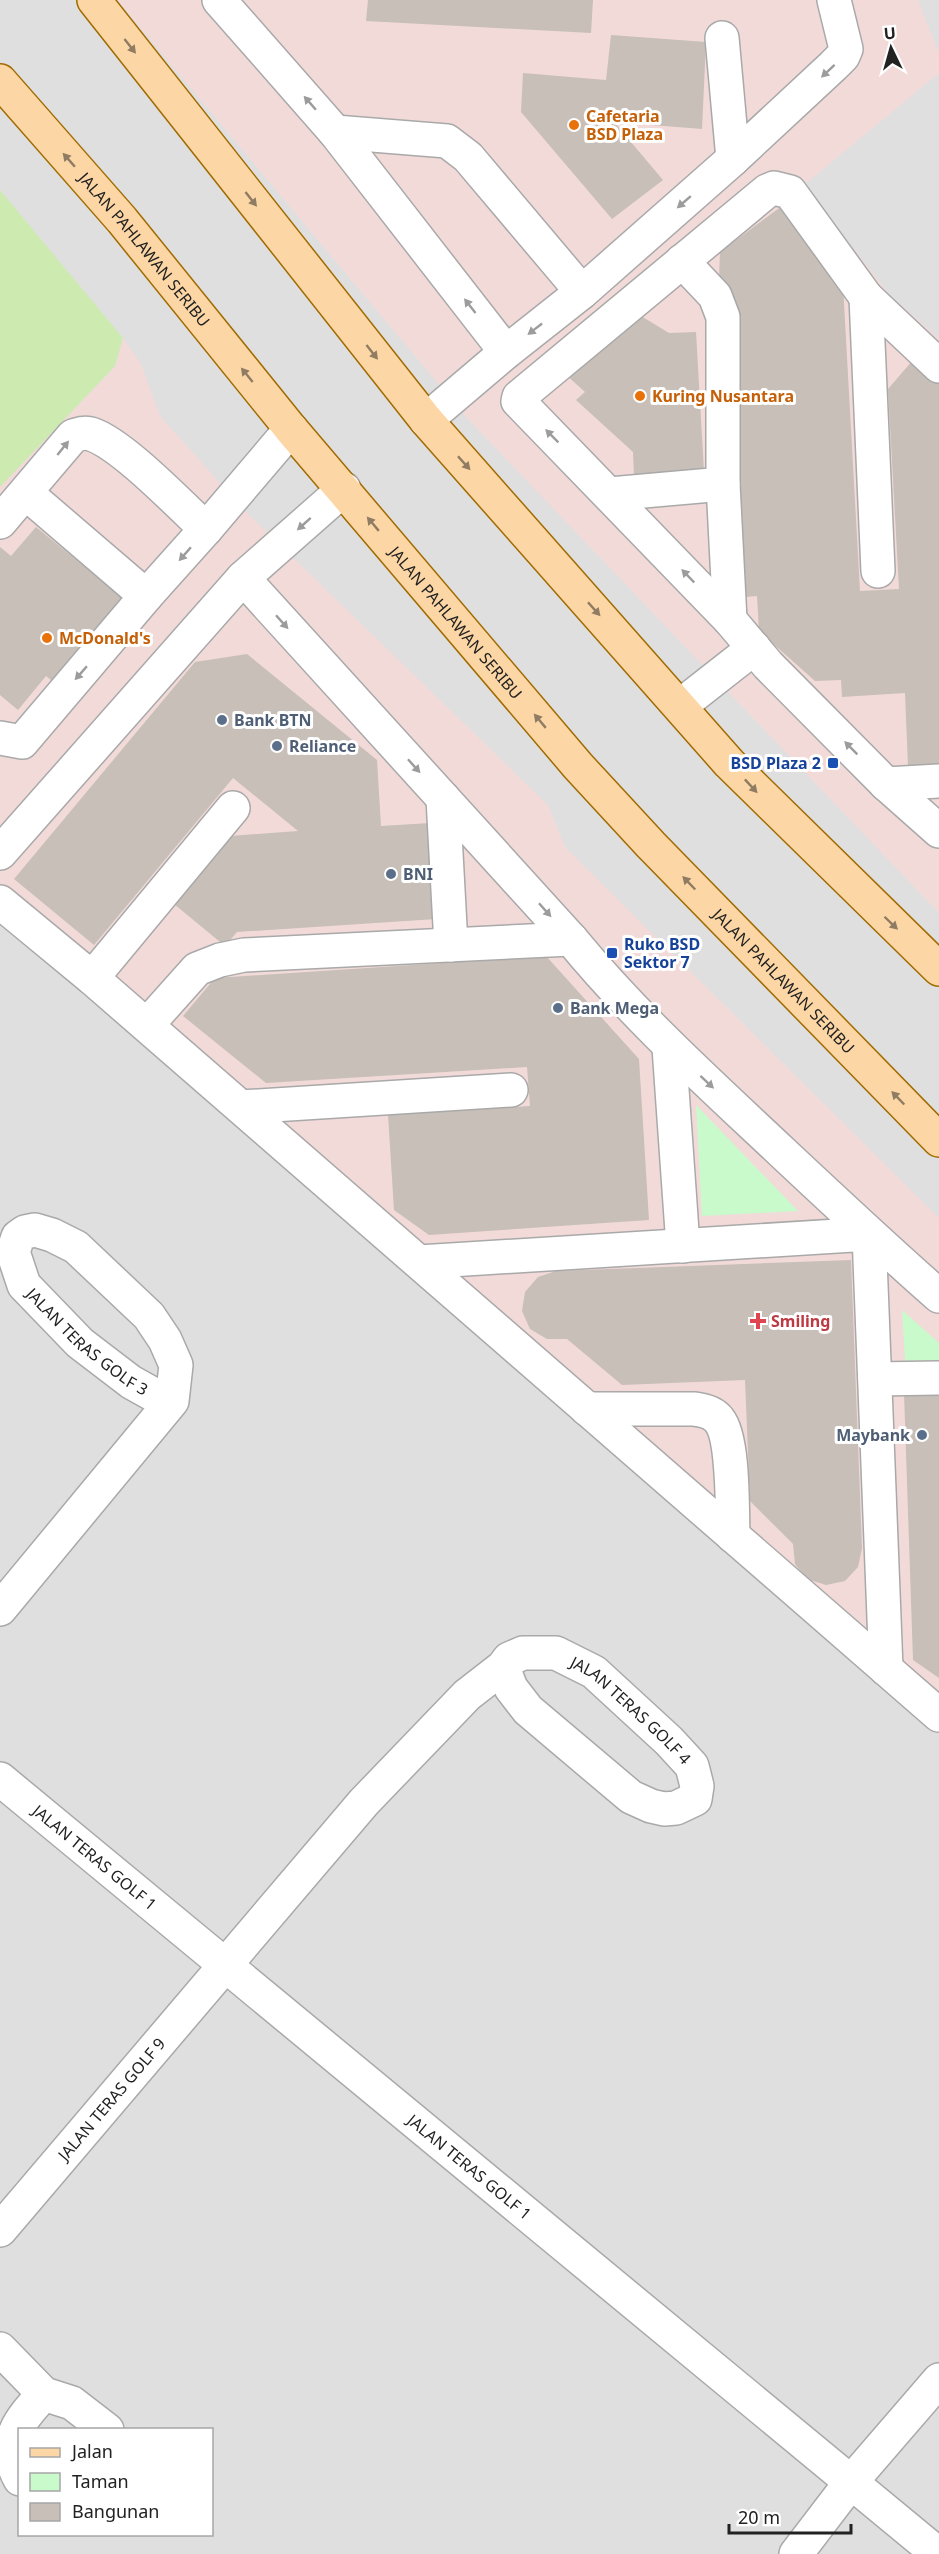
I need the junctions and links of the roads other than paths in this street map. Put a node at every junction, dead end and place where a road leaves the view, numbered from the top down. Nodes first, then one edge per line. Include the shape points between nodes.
1 (94, 0) edge
2 (834, 0) edge
3 (234, 4) edge
4 (722, 38) dead end
5 (0, 81) edge
6 (335, 132) junction
7 (733, 159) junction
8 (682, 261) junction
9 (582, 292) junction
10 (866, 297) junction
11 (506, 352) junction
12 (939, 366) edge
13 (426, 420) junction
14 (291, 429) junction
15 (723, 484) junction
16 (344, 489) junction
17 (26, 493) junction
18 (610, 494) junction
19 (0, 522) edge
20 (206, 529) junction
21 (878, 571) dead end
22 (243, 578) junction
23 (146, 596) junction
24 (730, 620) junction
25 (754, 648) junction
26 (680, 706) junction
27 (0, 738) edge
28 (939, 780) edge
29 (886, 784) junction
30 (443, 798) junction
31 (233, 808) dead end
32 (939, 831) edge
33 (0, 853) edge
34 (0, 902) edge
35 (571, 939) junction
36 (451, 945) junction
37 (939, 969) edge
38 (92, 978) junction
39 (147, 1026) junction
40 (669, 1047) junction
41 (511, 1090) dead end
42 (241, 1107) junction
43 (939, 1140) edge
44 (869, 1234) junction
45 (683, 1246) junction
46 (419, 1262) junction
47 (939, 1296) edge
48 (939, 1378) edge
49 (875, 1379) junction
50 (172, 1401) junction
51 (587, 1409) junction
52 (733, 1536) junction
53 (0, 1609) edge
54 (503, 1667) junction
55 (886, 1669) junction
56 (939, 1715) edge
57 (0, 1779) edge
58 (225, 1967) junction
59 (0, 2230) edge
60 (0, 2349) edge
61 (939, 2380) edge
62 (44, 2394) junction
63 (104, 2428) edge
64 (18, 2476) edge
65 (851, 2482) junction
66 (796, 2554) edge
67 (938, 2554) edge

1 -> 13 main road
2 -> 7 street via 845,42 843,56
6 -> 3 street
4 - 7 street
14 -> 5 main road, JALAN PAHLAWAN SERIBU via 122,220
6 - 9 street via 447,141 468,157
11 -> 6 street
7 -> 9 street
8 - 10 street via 767,191 781,189 790,192
8 - 15 street via 715,296 723,317
18 -> 8 street via 520,405 519,397
9 -> 11 street
10 - 12 street
10 - 21 street
11 - 13 street
13 -> 26 main road
14 - 16 main road, JALAN PAHLAWAN SERIBU
14 - 20 street
15 - 18 street
15 - 24 street
16 -> 22 street
43 -> 16 main road, JALAN PAHLAWAN SERIBU via 578,766
17 - 19 street
17 -> 20 street via 73,436 90,434 114,446
17 - 23 street
24 -> 18 street
20 -> 23 street
22 -> 30 street
22 - 33 street
23 -> 27 street via 22,742
24 - 25 street
25 - 26 street
29 -> 25 street
26 -> 37 main road via 760,796
28 - 29 street
29 - 32 street
30 -> 35 street
30 - 36 street
31 - 38 street
34 - 38 street
35 - 36 street
35 - 40 street
36 - 39 street via 243,955 220,960 197,969
38 - 39 street
39 - 42 street
40 -> 44 street
40 - 45 street
41 - 42 street
42 - 46 street
44 - 45 street
44 - 47 street
44 - 49 street
45 - 46 street
46 - 51 street
48 - 49 street
49 - 55 street
50 - 50 street, JALAN TERAS GOLF 3 via 176,1365 149,1316 76,1247 34,1230 18,1237 13,1252 24,1285 80,1343 131,1382
50 - 53 street
51 - 52 street
51 - 52 street via 694,1409 719,1419 728,1438
52 - 55 street
54 - 54 street, JALAN TERAS GOLF 4 via 509,1659 523,1653 556,1653 594,1672 692,1766 698,1786 694,1799 664,1809 631,1797 528,1710
54 - 58 street, JALAN TERAS GOLF 4 via 467,1695 364,1802
55 - 56 street
57 - 58 street, JALAN TERAS GOLF 1
58 - 59 street, JALAN TERAS GOLF 9
58 - 65 street, JALAN TERAS GOLF 1
60 - 62 street
61 - 65 street
62 - 63 street via 72,2403
62 - 64 street via 18,2422 8,2448 11,2467
65 - 66 street
65 - 67 street, JALAN TERAS GOLF 1

